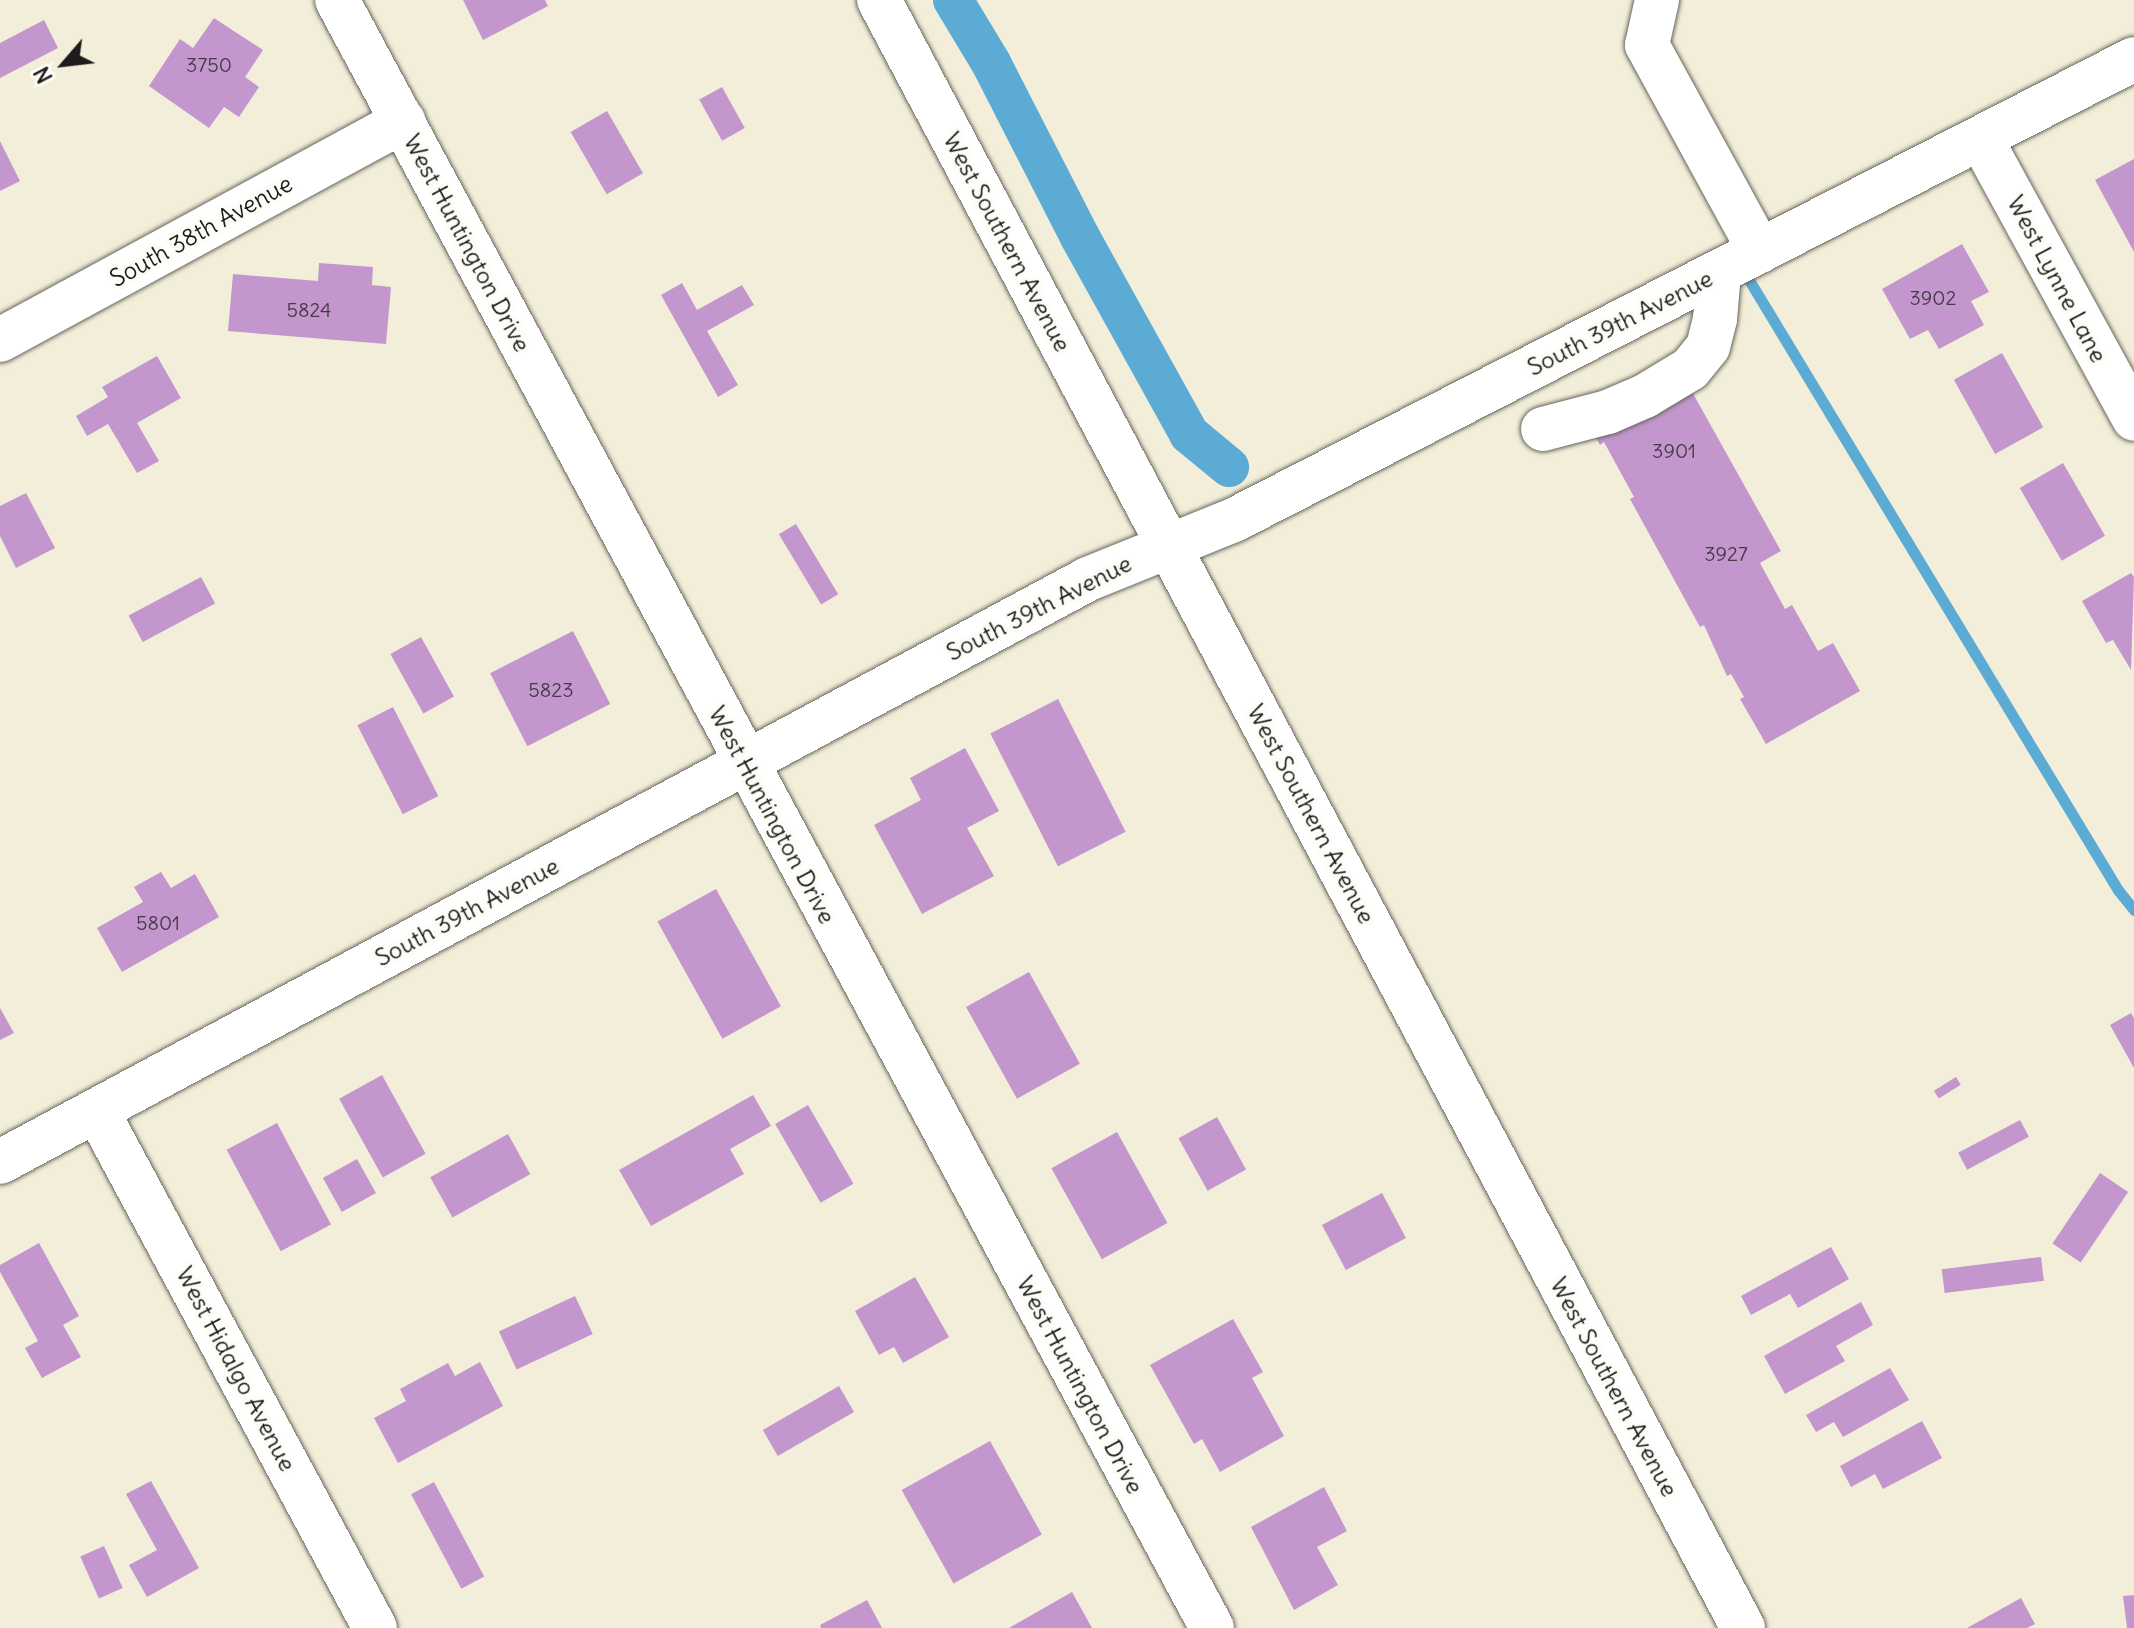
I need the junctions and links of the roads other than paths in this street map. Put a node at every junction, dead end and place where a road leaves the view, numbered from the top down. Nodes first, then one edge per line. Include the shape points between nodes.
1 (337, 0) edge
2 (879, 0) edge
3 (1657, 0) edge
4 (2134, 59) edge
5 (403, 121) junction
6 (1981, 139) junction
7 (1760, 251) junction
8 (1719, 272) junction
9 (0, 340) edge
10 (2134, 419) edge
11 (1543, 429) dead end
12 (1169, 545) junction
13 (744, 764) junction
14 (97, 1111) junction
15 (0, 1162) edge
16 (375, 1628) edge
17 (1212, 1628) edge
18 (1743, 1628) edge

1 - 5 street, West Huntington Drive
2 - 12 street, West Southern Avenue
3 - 7 street via 1647,45
4 - 6 street, South 39th Avenue
5 - 9 street, South 38th Avenue
5 - 13 street, West Huntington Drive
6 - 7 street, South 39th Avenue
6 - 10 street, West Lynne Lane
7 - 8 street, South 39th Avenue
8 - 11 street via 1708,347 1690,369 1608,412
8 - 12 street, South 39th Avenue via 1234,520
12 - 13 street, South 39th Avenue via 1088,579
12 - 18 street, West Southern Avenue
13 - 14 street, South 39th Avenue
13 - 17 street, West Huntington Drive
14 - 15 street, South 39th Avenue
14 - 16 street, West Hidalgo Avenue

